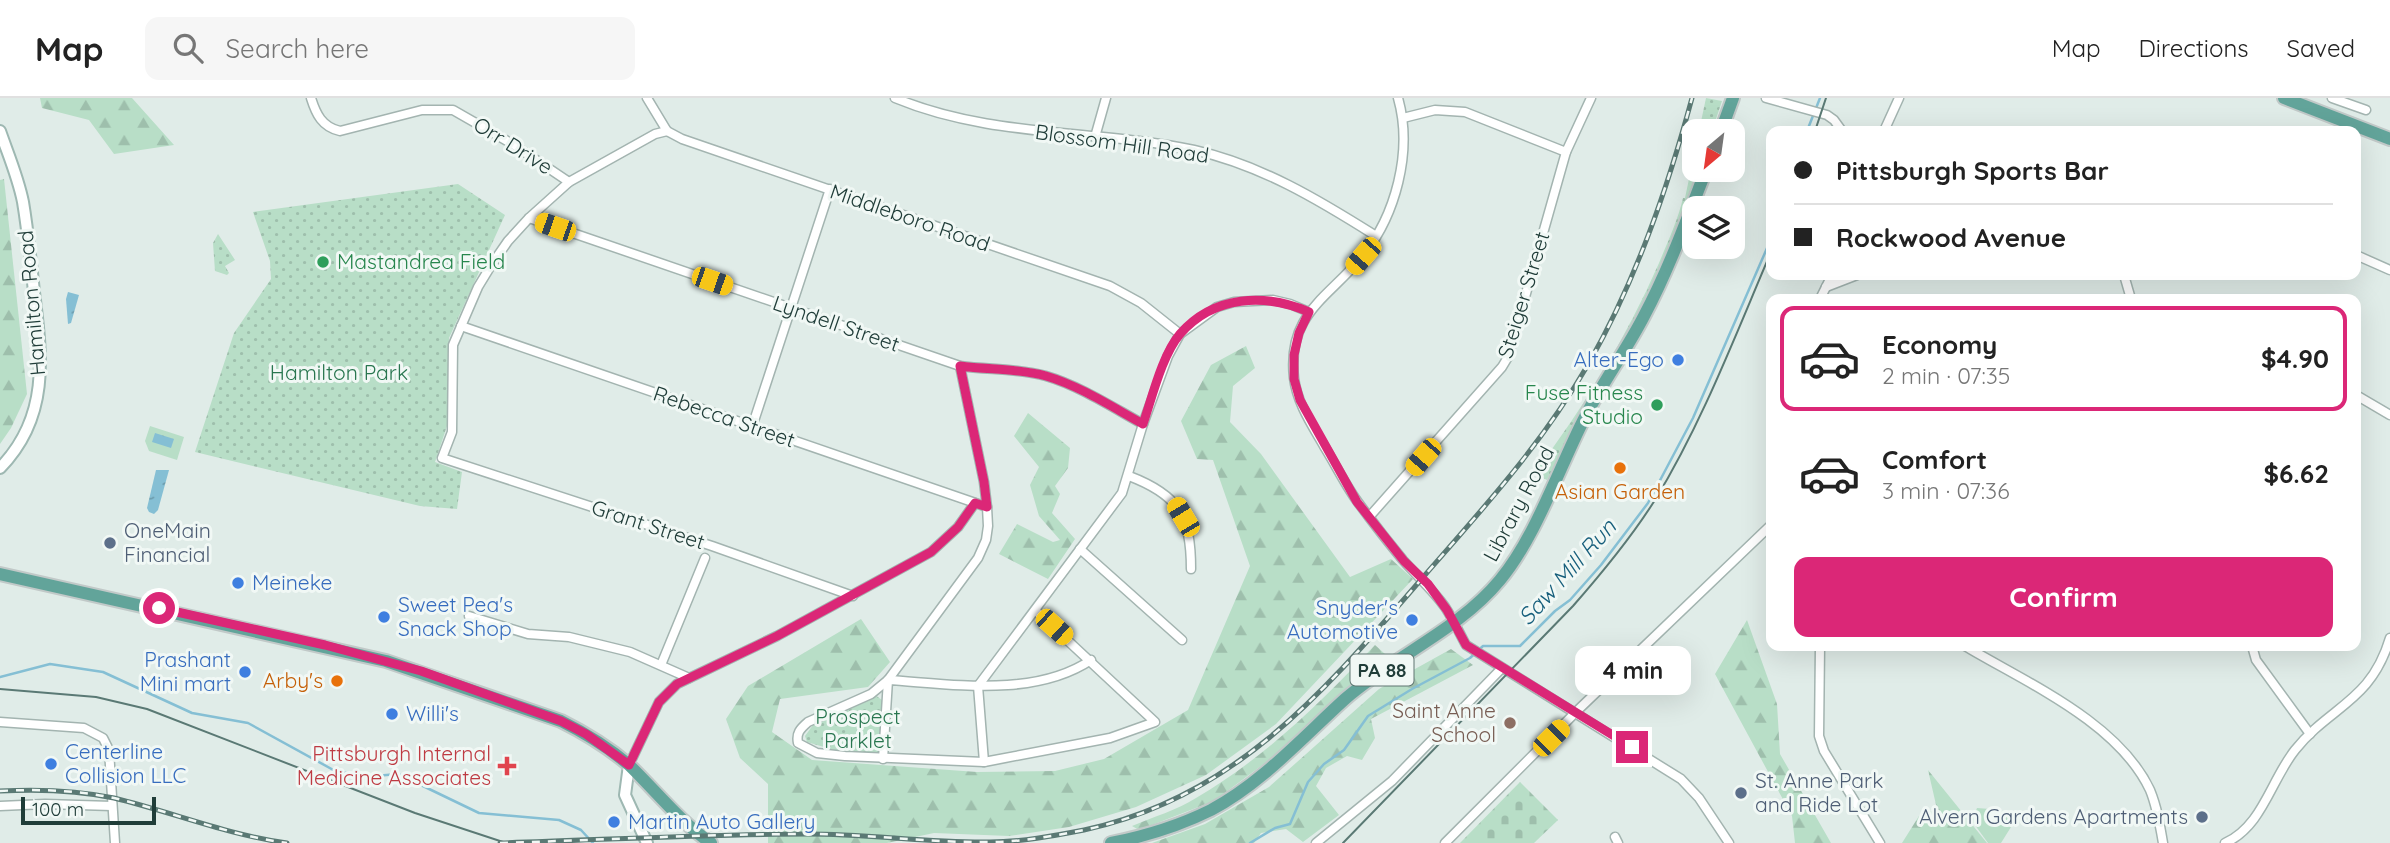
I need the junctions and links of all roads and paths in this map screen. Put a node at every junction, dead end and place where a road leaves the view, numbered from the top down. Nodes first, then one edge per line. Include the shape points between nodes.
1 (310, 98) edge
2 (646, 98) edge
3 (895, 98) edge
4 (1107, 98) edge
5 (1398, 98) edge
6 (1591, 98) edge
7 (1733, 98) edge
8 (1766, 98) edge
9 (1899, 98) edge
10 (2284, 98) edge
11 (2332, 98) edge
12 (2366, 110) dead end
13 (1404, 118) junction
14 (1725, 119) edge
15 (1838, 126) edge
16 (1886, 126) edge
17 (2356, 126) edge
18 (2361, 128) edge
19 (0, 131) edge
20 (667, 131) junction
21 (1095, 137) junction
22 (2390, 139) edge
23 (1566, 152) junction
24 (569, 181) junction
25 (1701, 182) edge
26 (830, 189) junction
27 (529, 218) junction
28 (1377, 236) junction
29 (2361, 257) edge
30 (2390, 270) edge
31 (1830, 280) edge
32 (1844, 280) edge
33 (1826, 287) junction
34 (1823, 294) edge
35 (790, 308) junction
36 (1309, 312) junction
37 (461, 326) junction
38 (1180, 334) junction
39 (960, 366) junction
40 (2361, 398) edge
41 (2390, 415) edge
42 (1143, 424) junction
43 (751, 427) junction
44 (0, 468) edge
45 (1129, 475) junction
46 (975, 503) junction
47 (987, 507) junction
48 (1369, 517) junction
49 (1766, 533) edge
50 (1080, 549) junction
51 (705, 558) dead end
52 (1191, 569) dead end
53 (0, 574) edge
54 (853, 596) junction
55 (1036, 611) junction
56 (469, 616) dead end
57 (1454, 622) junction
58 (2390, 638) edge
59 (1182, 640) dead end
60 (1819, 651) edge
61 (1973, 651) edge
62 (2253, 651) edge
63 (1091, 660) junction
64 (661, 664) junction
65 (1502, 668) junction
66 (690, 678) junction
67 (888, 680) junction
68 (978, 686) junction
69 (1575, 713) junction
70 (0, 722) edge
71 (2310, 734) junction
72 (883, 759) junction
73 (984, 762) junction
74 (629, 765) junction
75 (0, 806) edge
76 (112, 806) junction
77 (115, 843) edge
78 (647, 843) edge
79 (711, 843) edge
80 (1111, 843) edge
81 (1316, 843) edge
82 (1445, 843) edge
83 (1729, 843) edge
84 (1880, 843) edge
85 (2163, 843) edge
86 (2225, 843) edge

1 - 24 street, Orr Drive via 319,119 340,131 422,110 453,110
2 - 20 street
3 - 21 street, Blossom Hill Road via 986,125
4 - 21 street
5 - 13 street
6 - 23 street, Steiger Street
7 - 14 main road
8 - 15 street via 1812,110
9 - 16 street
10 - 17 main road
11 - 12 street
13 - 23 street via 1435,110 1465,111
13 - 28 street via 1398,182
18 - 22 main road
19 - 44 street, Hamilton Road via 23,202 41,363 30,425
20 - 24 street
20 - 26 street, Middleboro Road
21 - 28 street, Blossom Hill Road via 1165,145 1234,161 1302,191
23 - 48 street, Steiger Street via 1508,357
24 - 27 street
25 - 57 main road, Library Road / PA 88 via 1661,283 1582,423 1517,555 1500,580
26 - 35 street
26 - 38 street, Middleboro Road via 1110,286 1141,303
27 - 35 street, Lyndell Street
27 - 37 street via 492,264
28 - 36 street
29 - 30 street
31 - 33 street
32 - 33 street
33 - 34 street
35 - 39 street, Lyndell Street
35 - 43 street
36 - 38 street via 1273,300 1234,302 1217,307
36 - 48 street via 1294,355 1300,400
37 - 43 street, Rebecca Street
37 - 54 street, Grant Street via 453,345 452,432 442,458
38 - 42 street
39 - 42 street, Lyndell Street via 1046,376
39 - 47 street
40 - 41 street
42 - 45 street
43 - 46 street, Rebecca Street
45 - 50 street via 1115,504
45 - 52 street via 1152,485 1175,504 1189,531
46 - 47 street, Rebecca Street
46 - 54 street via 931,552
47 - 67 street via 986,540 978,558
48 - 57 street via 1428,584
49 - 69 street
50 - 55 street
50 - 59 street
51 - 64 street
53 - 74 main road via 393,663 561,721
54 - 66 street
55 - 63 street
55 - 68 street
56 - 64 street via 528,634 590,641
57 - 65 street via 1466,645
57 - 80 main road, Library Road / PA 88 via 1381,671 1264,773 1214,808 1163,830
58 - 71 street via 2364,689
60 - 84 street via 1819,736
61 - 85 street via 2082,715 2119,745 2150,790
62 - 71 street
63 - 68 street via 1056,676
63 - 73 street via 1156,722 1110,738
64 - 66 street
65 - 69 street
65 - 81 street via 1392,781
66 - 74 street via 659,702
67 - 68 street
67 - 72 street
67 - 72 street via 871,694 808,722 797,737 804,748 817,753
68 - 73 street
69 - 82 street
69 - 83 street via 1681,779
70 - 76 street via 84,728 103,738
71 - 86 street via 2287,762 2254,819
72 - 73 street
74 - 78 street via 625,794
74 - 79 main road
75 - 76 street
76 - 77 street

